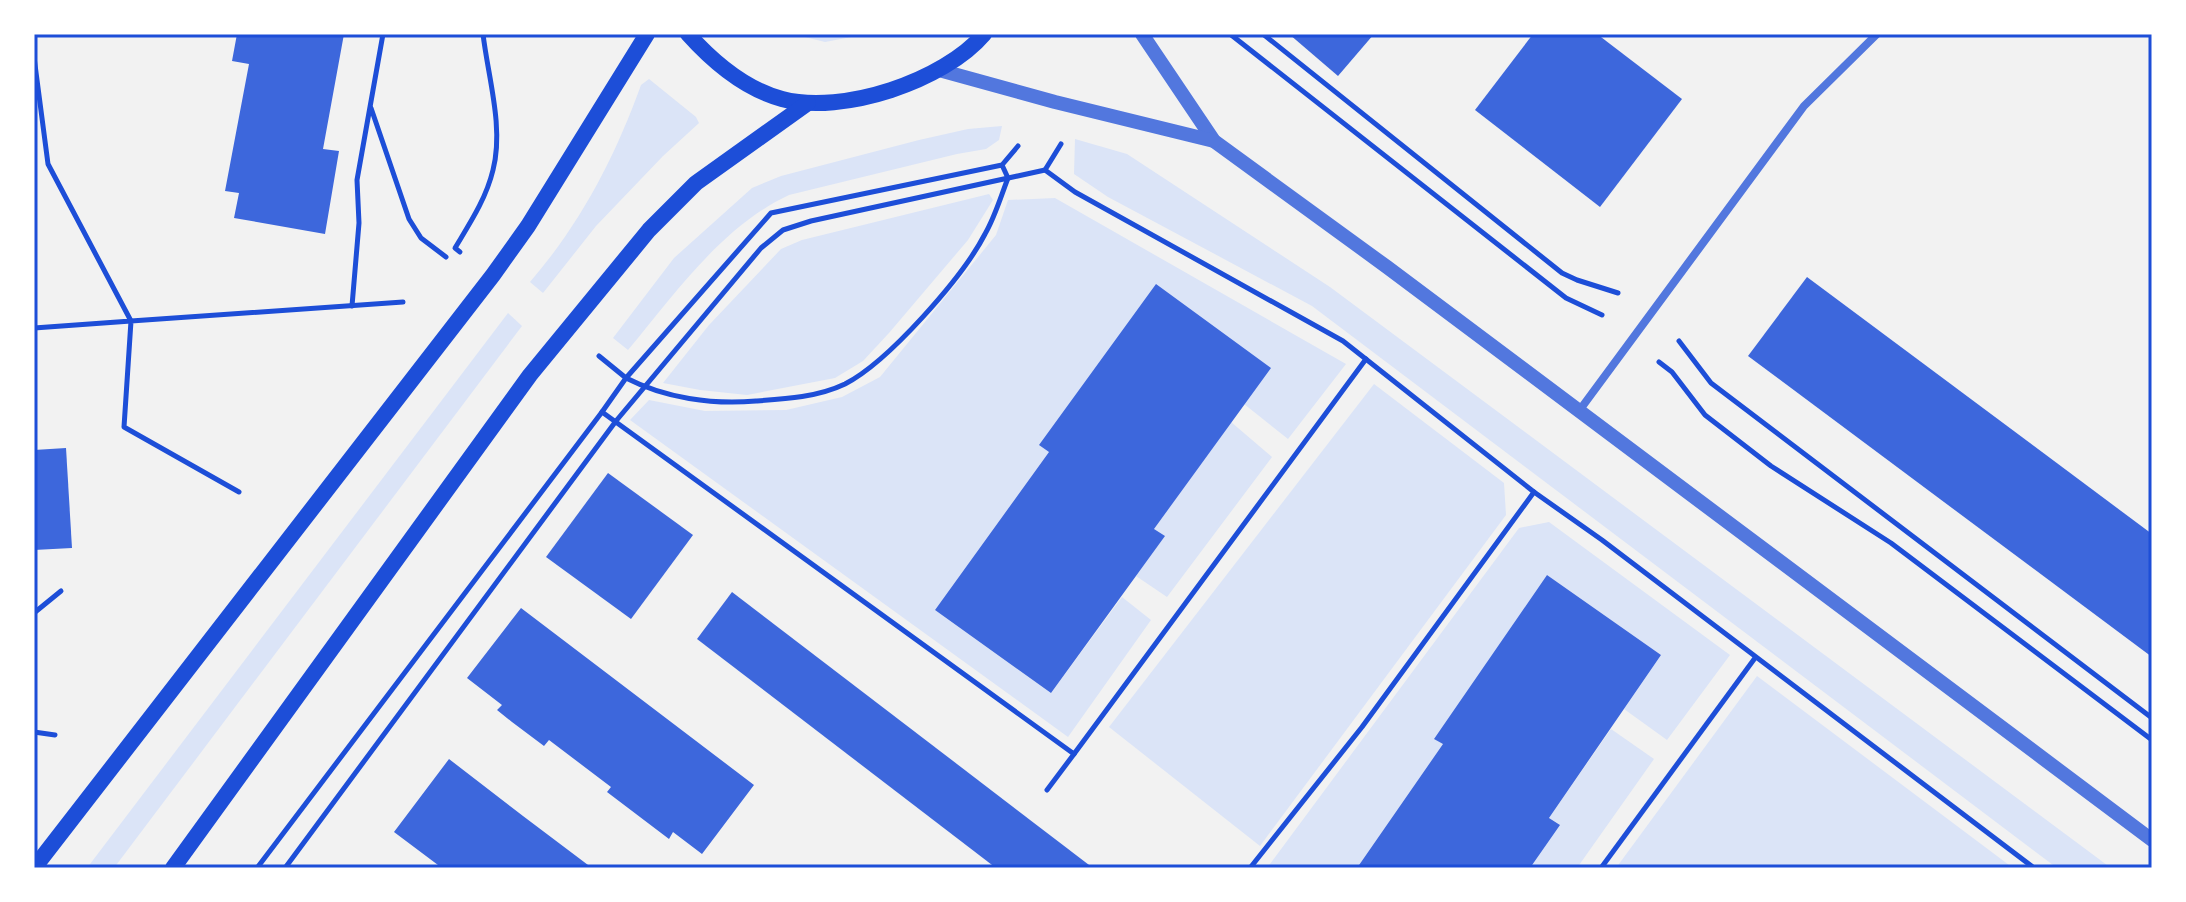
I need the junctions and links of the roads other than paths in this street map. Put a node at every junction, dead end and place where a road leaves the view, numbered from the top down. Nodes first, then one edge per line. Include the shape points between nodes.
1 (647, 34) edge
2 (688, 34) edge
3 (984, 34) edge
4 (1142, 34) edge
5 (1877, 34) edge
6 (939, 70) junction
7 (808, 103) junction
8 (1214, 141) junction
9 (1579, 411) junction
10 (2152, 840) edge
11 (34, 868) edge
12 (173, 868) edge

1 - 11 main road via 493,275
2 - 7 main road via 744,83 781,99
3 - 6 main road
4 - 8 street
5 - 9 street via 1804,106
6 - 7 main road via 875,95
6 - 8 street
7 - 12 main road via 696,183 649,230 530,375
8 - 9 street
9 - 10 street

